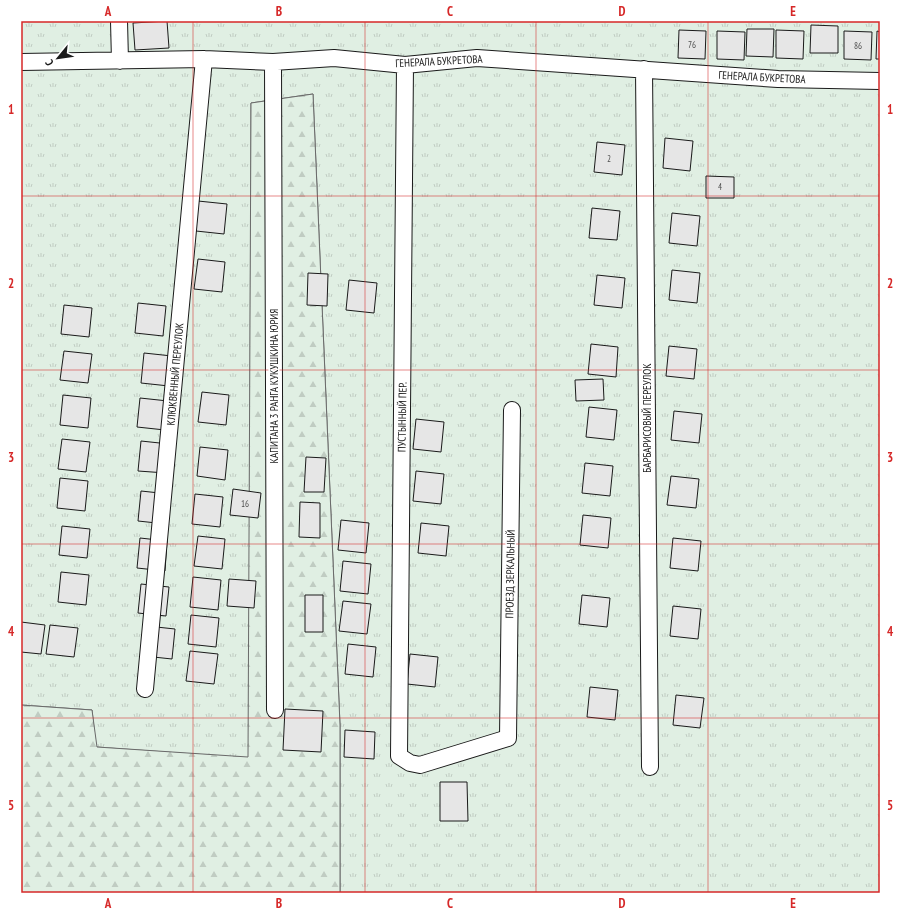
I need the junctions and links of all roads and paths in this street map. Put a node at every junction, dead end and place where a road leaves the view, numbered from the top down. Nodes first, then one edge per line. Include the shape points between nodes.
1 (119, 21) edge
2 (204, 59) junction
3 (120, 61) junction
4 (21, 62) edge
5 (273, 62) junction
6 (405, 65) junction
7 (644, 70) junction
8 (880, 81) edge
9 (512, 410) dead end
10 (145, 689) dead end
11 (275, 710) dead end
12 (508, 738) joint
13 (650, 767) dead end

1 - 3 street
2 - 3 street, ГЕНЕРАЛА БУКРЕТОВА
2 - 5 street, ГЕНЕРАЛА БУКРЕТОВА
2 - 10 street, КЛЮКВЕННЫЙ ПЕРЕУЛОК
3 - 4 street, ГЕНЕРАЛА БУКРЕТОВА
5 - 6 street, ГЕНЕРАЛА БУКРЕТОВА via 334,58
5 - 11 street, КАПИТАНА 3 РАНГА КУКУШКИНА ЮРИЯ
6 - 7 street, ГЕНЕРАЛА БУКРЕТОВА via 477,58
6 - 12 street, ПУСТЫННЫЙ ПЕР. via 399,756 410,763 420,765
7 - 8 street, ГЕНЕРАЛА БУКРЕТОВА via 778,79
7 - 13 street, БАРБАРИСОВЫЙ ПЕРЕУЛОК
9 - 12 street, ПРОЕЗД ЗЕРКАЛЬНЫЙ

